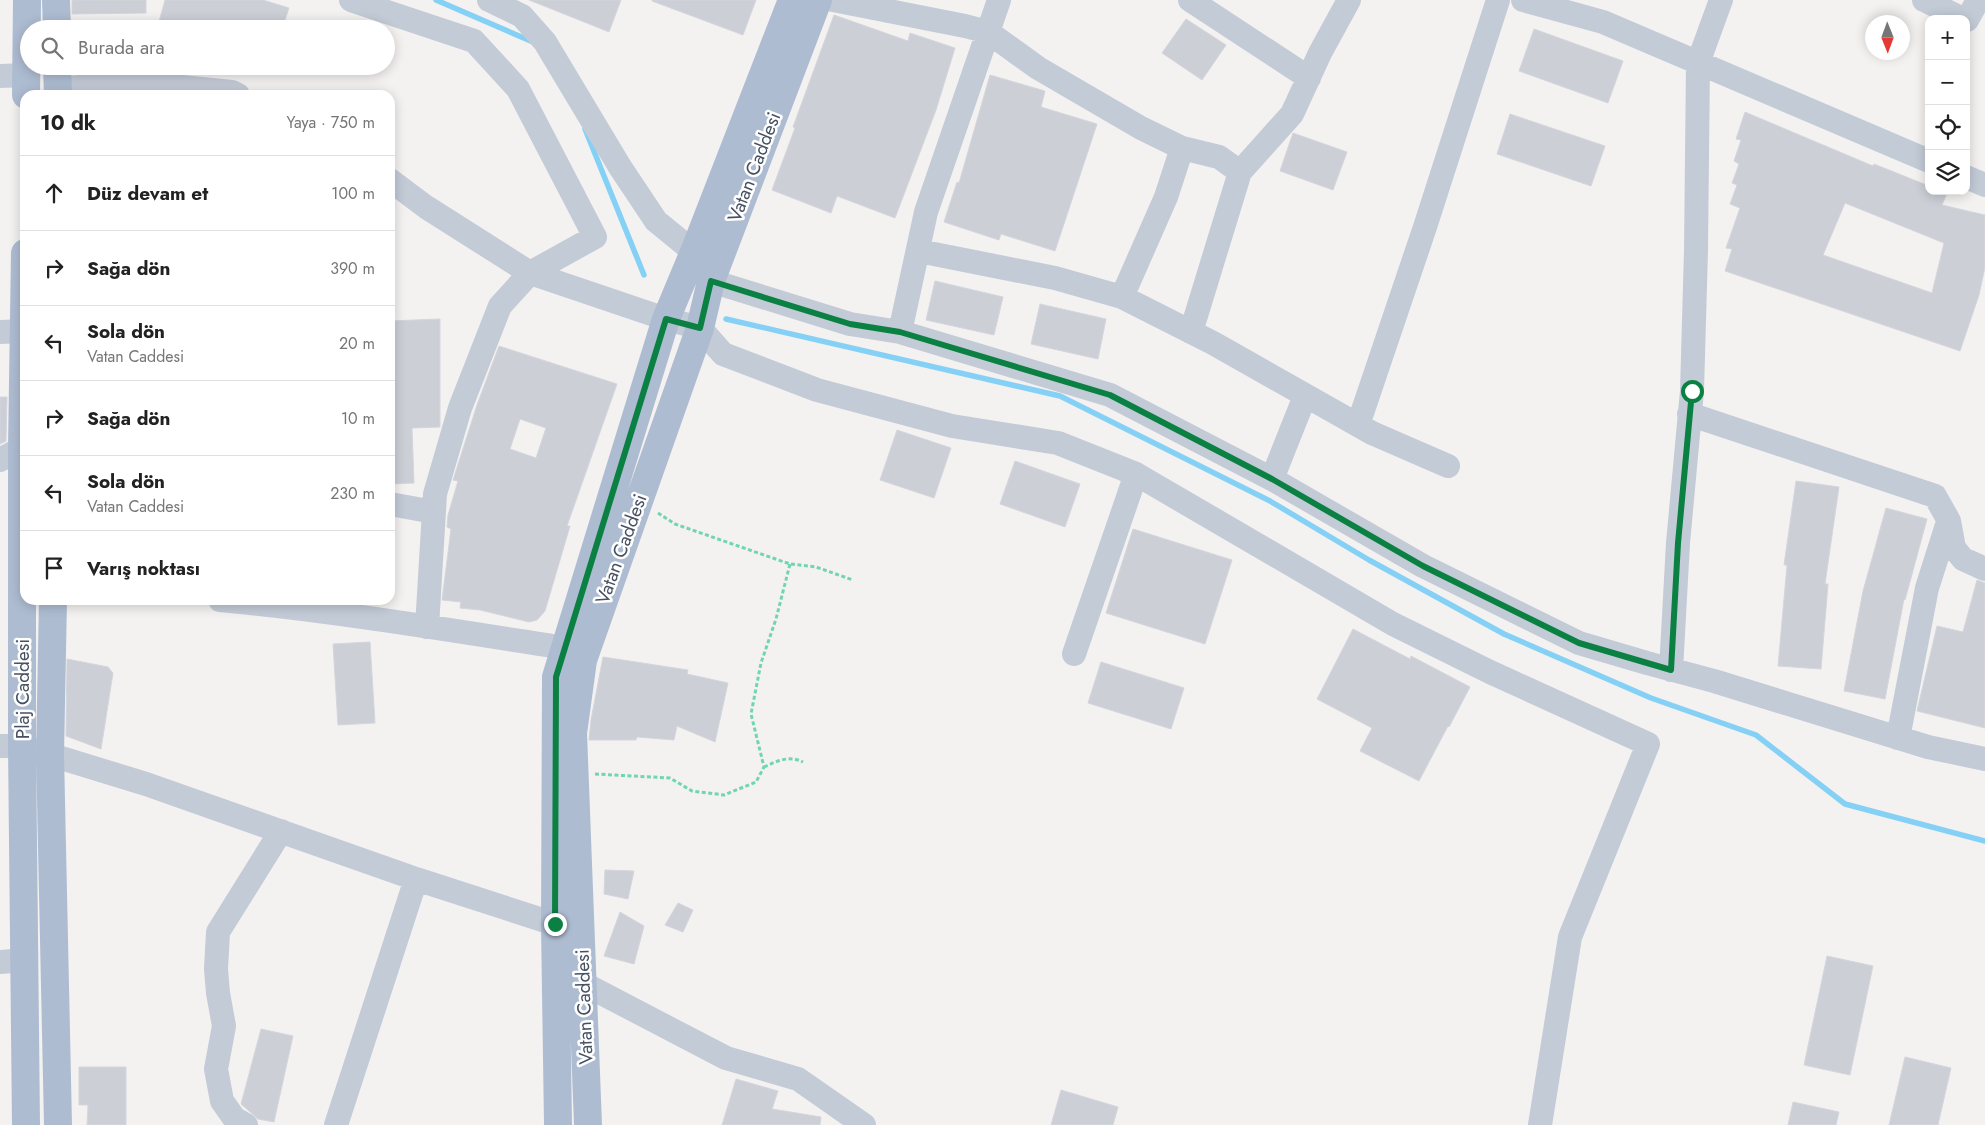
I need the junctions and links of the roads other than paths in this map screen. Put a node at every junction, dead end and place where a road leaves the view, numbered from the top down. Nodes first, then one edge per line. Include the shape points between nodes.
1 (27, 0) edge
2 (56, 0) edge
3 (350, 0) edge
4 (489, 0) edge
5 (792, 0) edge
6 (818, 0) edge
7 (833, 0) edge
8 (999, 0) edge
9 (1190, 0) edge
10 (1349, 0) edge
11 (1498, 0) edge
12 (1523, 0) edge
13 (1721, 0) edge
14 (1924, 0) edge
15 (1978, 0) edge
16 (524, 8) edge
17 (1955, 15) edge
18 (1968, 15) edge
19 (25, 20) edge
20 (57, 20) edge
21 (1970, 22) edge
22 (1985, 29) edge
23 (988, 32) junction
24 (20, 57) edge
25 (1698, 63) junction
26 (1309, 78) junction
27 (17, 82) edge
28 (58, 83) edge
29 (180, 90) edge
30 (1182, 148) junction
31 (1925, 159) edge
32 (1240, 172) junction
33 (1970, 179) edge
34 (395, 184) edge
35 (1985, 185) edge
36 (919, 251) junction
37 (694, 252) junction
38 (530, 273) junction
39 (711, 281) junction
40 (1122, 297) junction
41 (666, 319) junction
42 (700, 328) junction
43 (20, 331) edge
44 (0, 332) edge
45 (900, 332) junction
46 (1191, 332) junction
47 (20, 375) edge
48 (1306, 396) junction
49 (1689, 414) junction
50 (1358, 425) junction
51 (11, 454) edge
52 (1448, 466) dead end
53 (1136, 474) junction
54 (1272, 479) junction
55 (395, 505) edge
56 (434, 512) junction
57 (1949, 521) junction
58 (1985, 569) edge
59 (53, 605) edge
60 (267, 605) edge
61 (427, 627) junction
62 (564, 648) junction
63 (1074, 654) dead end
64 (1671, 670) junction
65 (1898, 738) junction
66 (11, 746) edge
67 (50, 754) junction
68 (1985, 759) edge
69 (281, 831) junction
70 (416, 879) junction
71 (555, 924) junction
72 (12, 961) edge
73 (584, 984) junction
74 (26, 1125) edge
75 (58, 1125) edge
76 (246, 1125) edge
77 (336, 1125) edge
78 (558, 1125) edge
79 (588, 1125) edge
80 (864, 1125) edge
81 (1540, 1125) edge

1 - 19 main road
2 - 20 main road
3 - 38 street via 474,41 518,90 596,237
4 - 16 street
5 - 37 main road, Vatan Caddesi
6 - 39 main road, Vatan Caddesi
7 - 23 street
8 - 23 street
9 - 26 street
10 - 26 street
11 - 50 street
12 - 25 street via 1603,22
13 - 25 street
14 - 17 street
15 - 18 street
16 - 37 street via 656,221
21 - 22 street
23 - 30 street via 1038,68
23 - 36 street via 926,212
24 - 27 main road
25 - 31 street
25 - 49 street via 1696,250
26 - 32 street via 1292,114
28 - 29 street via 132,82
30 - 32 street via 1219,157
30 - 40 street via 1166,197
32 - 46 street
33 - 35 street
34 - 38 street
36 - 40 street via 1054,278
36 - 45 street
37 - 41 main road, Vatan Caddesi
38 - 41 street
38 - 56 street via 500,306 460,408 435,494
39 - 42 main road, Vatan Caddesi
39 - 45 street via 850,324
40 - 46 street
41 - 42 street
41 - 62 main road, Vatan Caddesi
42 - 53 street via 723,354 817,390 952,426 1058,443
42 - 73 main road, Vatan Caddesi via 583,660 573,732
43 - 44 street
45 - 54 street via 1110,395
46 - 48 street
47 - 51 main road, Plaj Caddesi
48 - 50 street
48 - 54 street
49 - 57 street via 1935,496
49 - 64 street
50 - 52 street
51 - 66 main road, Plaj Caddesi
53 - 63 street
53 - 81 street via 1393,624 1648,744 1570,937
54 - 64 street via 1423,566 1579,643
55 - 56 street
56 - 61 street
57 - 58 street via 1954,548 1963,559
57 - 65 street via 1927,588
59 - 67 main road, Plaj Caddesi
60 - 61 street
61 - 62 street
62 - 71 main road, Vatan Caddesi via 556,677
64 - 65 street via 1714,680
65 - 68 street
66 - 67 street
66 - 72 main road, Plaj Caddesi
67 - 69 street
67 - 75 main road, Plaj Caddesi
69 - 70 street
69 - 76 street via 218,932 216,969 224,1026 216,1069 222,1101 234,1118
70 - 71 street
70 - 77 street
71 - 78 main road, Vatan Caddesi
72 - 74 main road, Plaj Caddesi
73 - 79 main road, Vatan Caddesi
73 - 80 street via 726,1058 798,1079

